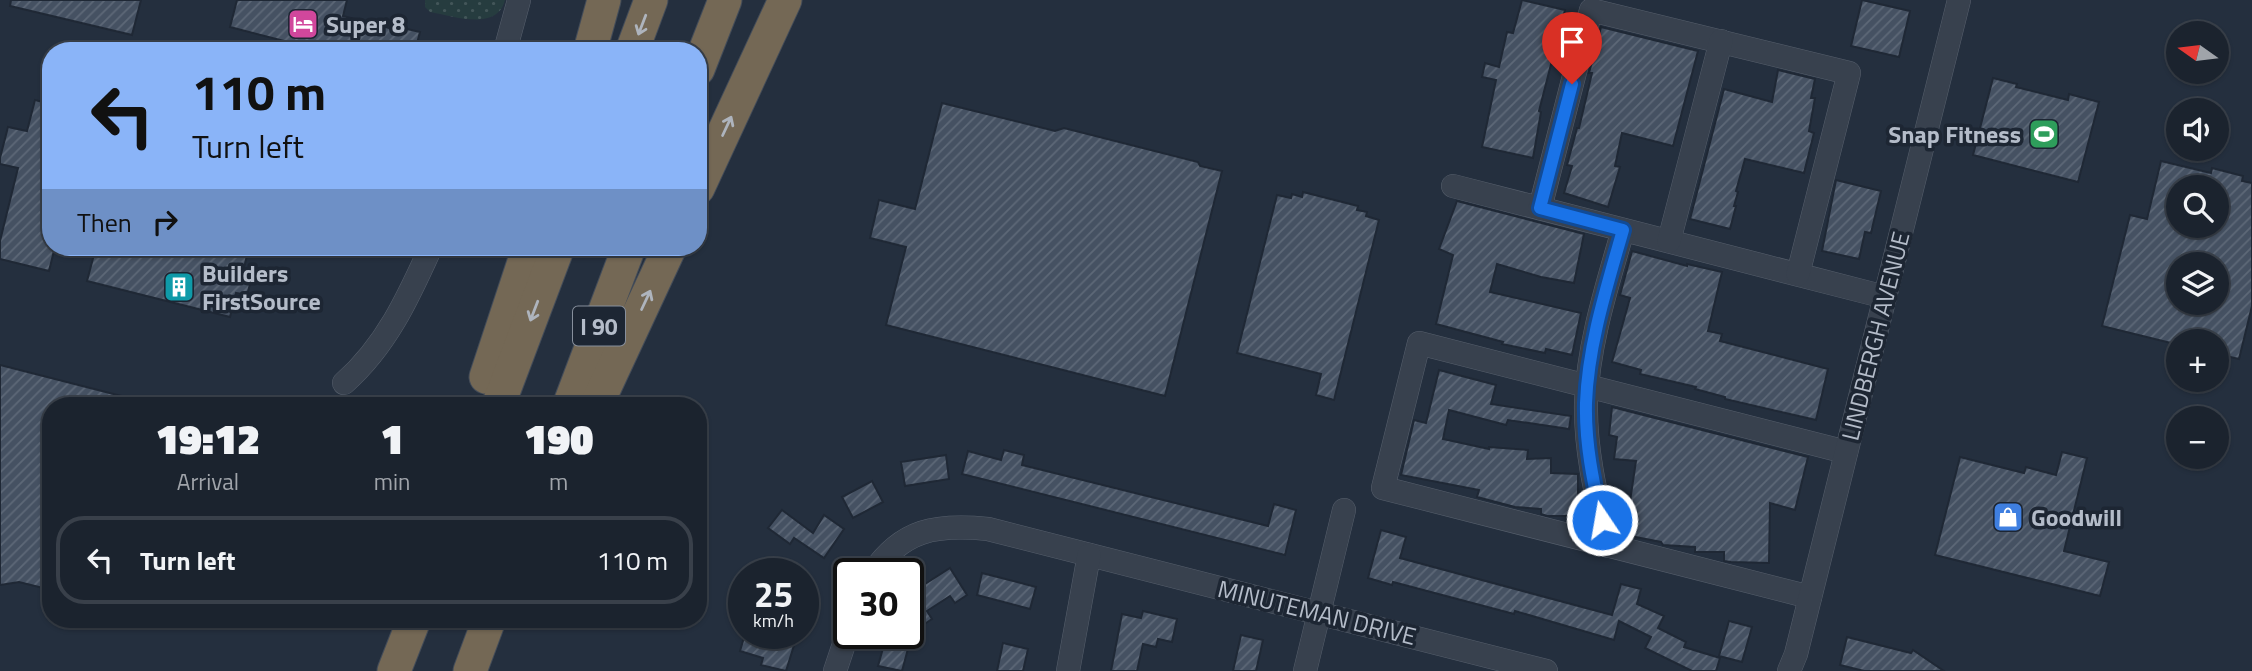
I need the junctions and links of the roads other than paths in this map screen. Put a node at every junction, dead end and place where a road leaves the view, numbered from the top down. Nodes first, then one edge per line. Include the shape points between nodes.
1 (519, 0) edge
2 (604, 0) edge
3 (651, 0) edge
4 (725, 0) edge
5 (785, 0) edge
6 (1959, 0) edge
7 (1721, 41) junction
8 (507, 42) edge
9 (592, 42) edge
10 (635, 42) edge
11 (707, 46) edge
12 (707, 169) edge
13 (1454, 186) dead end
14 (1540, 208) junction
15 (1623, 230) junction
16 (1669, 241) junction
17 (427, 256) edge
18 (526, 256) edge
19 (555, 256) edge
20 (626, 256) edge
21 (666, 256) edge
22 (1798, 274) junction
23 (1885, 297) junction
24 (344, 383) dead end
25 (1587, 386) junction
26 (480, 397) edge
27 (501, 397) edge
28 (572, 397) edge
29 (600, 397) edge
30 (1846, 452) junction
31 (1344, 510) dead end
32 (1608, 546) junction
33 (1089, 555) junction
34 (885, 558) edge
35 (1810, 597) junction
36 (1319, 612) junction
37 (404, 628) edge
38 (411, 628) edge
39 (486, 628) edge
40 (842, 649) edge
41 (392, 671) edge
42 (470, 671) edge
43 (835, 671) edge
44 (1068, 671) edge
45 (1305, 671) edge
46 (1542, 671) edge
47 (1789, 671) edge

1 - 8 street
2 - 9 highway
3 -> 10 highway
4 - 11 highway
12 -> 5 highway
6 - 23 street, LINDBERGH AVENUE
7 - 14 street via 1591,10
7 - 16 street
7 - 22 street via 1849,73
13 - 14 street
14 - 15 street
15 - 16 street
15 - 25 street
16 - 22 street
17 - 24 street via 380,346
18 - 26 highway
19 -> 27 highway, I 90
20 - 28 highway, I 90
29 -> 21 highway
22 - 23 street
23 - 30 street, LINDBERGH AVENUE
25 - 30 street
25 - 32 street via 1588,450
25 - 32 street via 1419,342 1383,488
30 - 35 street, LINDBERGH AVENUE
31 - 36 street
32 - 35 street
33 - 34 street, MINUTEMAN DRIVE via 988,529 947,527 906,538
33 - 36 street, MINUTEMAN DRIVE
33 - 44 street
35 - 47 street, LINDBERGH AVENUE
36 - 45 street
36 - 46 street, MINUTEMAN DRIVE
37 - 41 highway
38 - 41 highway
39 - 42 highway
40 - 43 street

